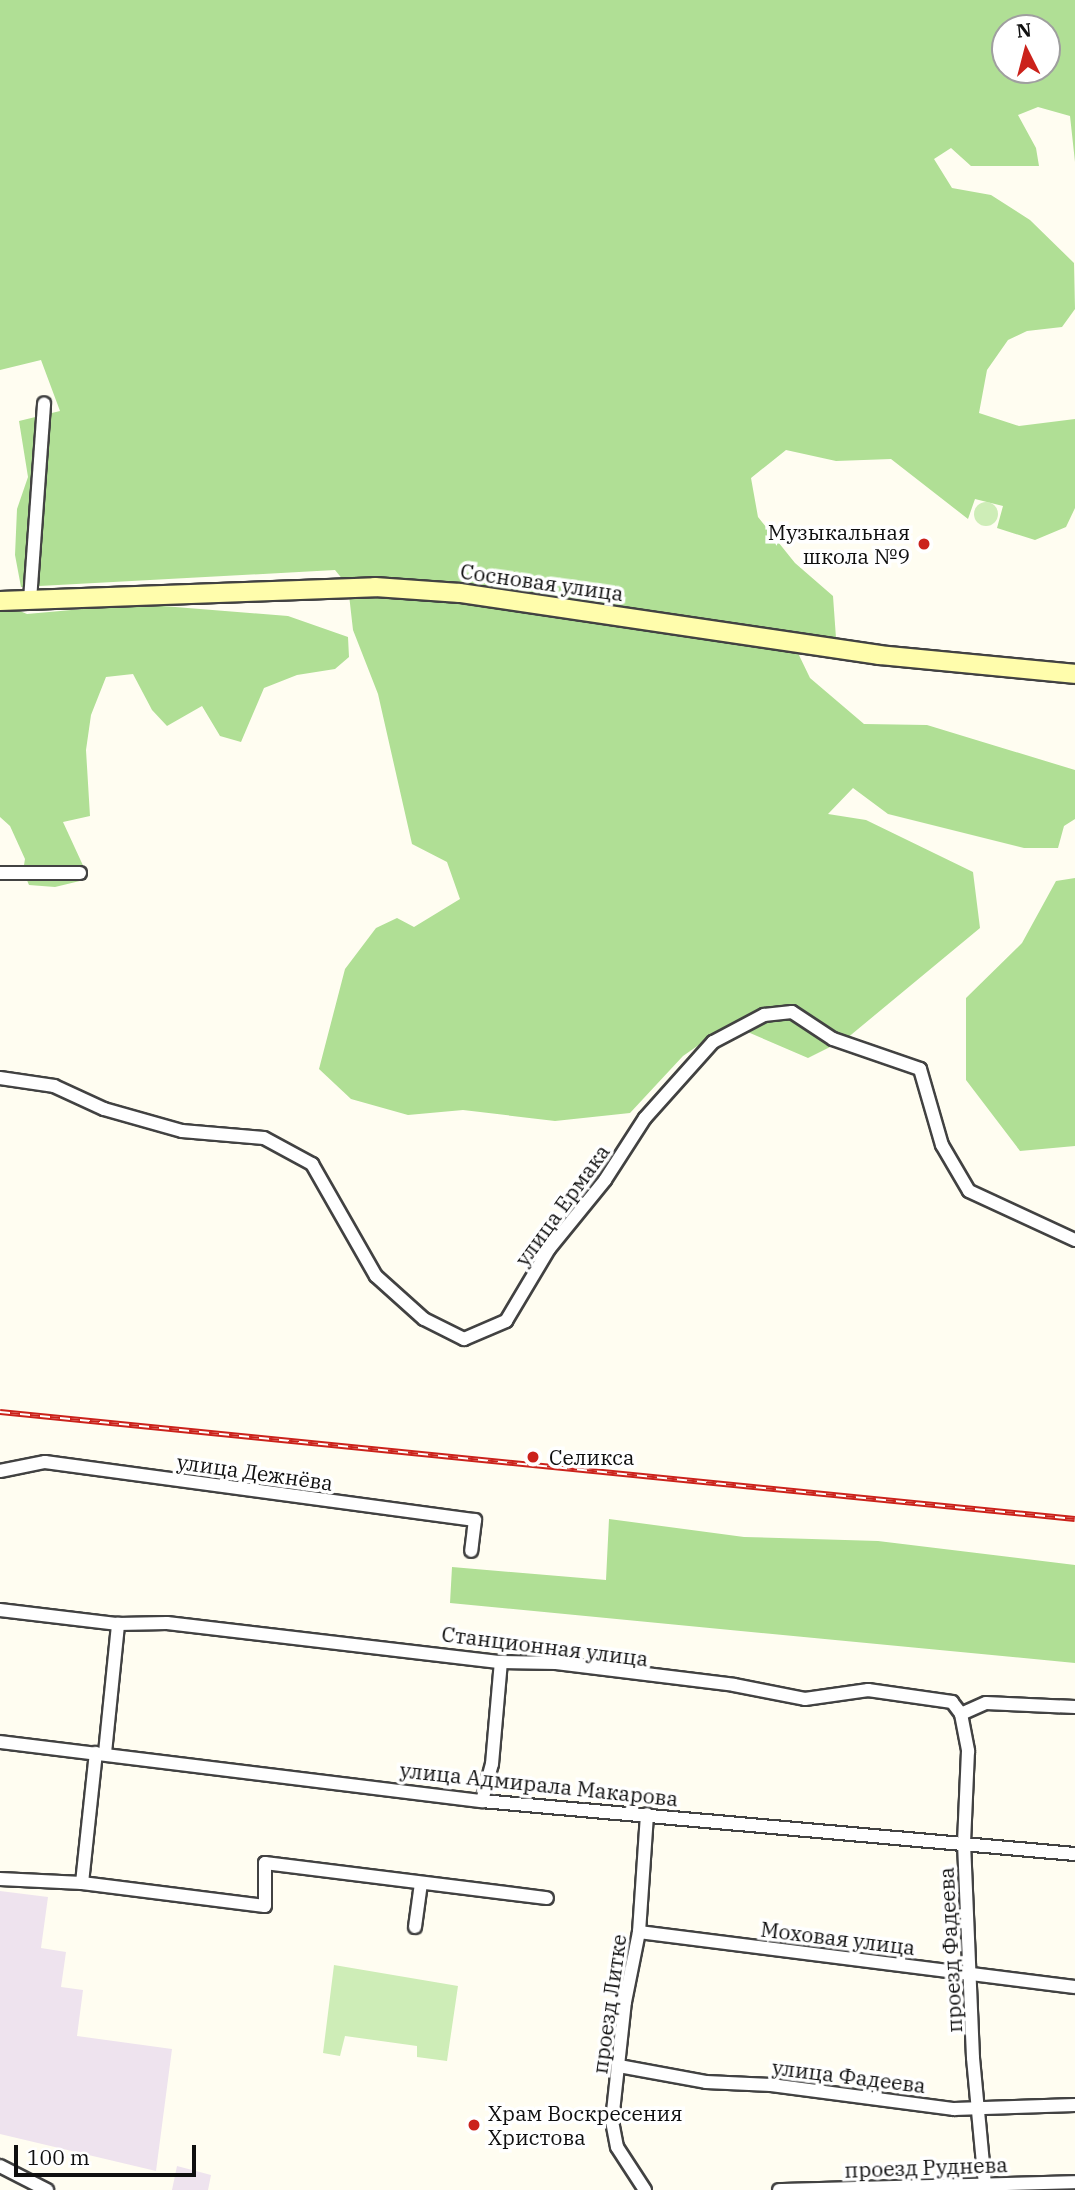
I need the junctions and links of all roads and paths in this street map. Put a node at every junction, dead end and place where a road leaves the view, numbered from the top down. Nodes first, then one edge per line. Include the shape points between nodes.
1 (44, 403) dead end
2 (30, 600) junction
3 (0, 601) edge
4 (1075, 674) edge
5 (0, 873) edge
6 (80, 873) dead end
7 (0, 1077) edge
8 (1075, 1240) edge
9 (0, 1471) edge
10 (471, 1551) dead end
11 (0, 1610) edge
12 (118, 1624) junction
13 (501, 1662) junction
14 (1075, 1707) edge
15 (961, 1714) junction
16 (0, 1742) edge
17 (100, 1753) junction
18 (482, 1801) junction
19 (647, 1814) junction
20 (964, 1843) junction
21 (1075, 1854) edge
22 (0, 1878) edge
23 (82, 1883) junction
24 (421, 1883) junction
25 (547, 1898) dead end
26 (415, 1927) dead end
27 (639, 1932) junction
28 (970, 1974) junction
29 (1075, 1987) edge
30 (619, 2066) junction
31 (1075, 2105) edge
32 (977, 2109) junction
33 (0, 2166) edge
34 (1075, 2182) edge
35 (985, 2184) junction
36 (47, 2190) edge
37 (645, 2190) edge
38 (779, 2190) edge

1 - 2 street
2 - 3 street, Сосновая улица
2 - 4 street, Сосновая улица via 375,587 460,593 879,655
5 - 6 street
7 - 8 street, улица Ермака via 54,1086 104,1109 182,1131 264,1138 312,1164 376,1276 424,1319 464,1339 506,1321 549,1249 605,1180 645,1118 713,1042 764,1015 792,1012 833,1039 920,1069 942,1145 969,1191
9 - 10 street, улица Дежнёва via 45,1462 475,1520
11 - 12 street, Станционная улица
12 - 13 street, Станционная улица via 167,1623
12 - 17 street
13 - 15 street, Станционная улица via 556,1663 734,1685 805,1699 855,1690 928,1697 952,1702
13 - 18 street via 492,1764
14 - 15 street via 986,1703
15 - 20 street, проезд Фадеева via 968,1751
16 - 17 street, улица Адмирала Макарова
17 - 18 street, улица Адмирала Макарова
17 - 23 street
18 - 19 street, улица Адмирала Макарова
19 - 20 street, улица Адмирала Макарова
19 - 27 street, проезд Литке
20 - 21 street, улица Адмирала Макарова
20 - 28 street, проезд Фадеева
22 - 23 street
23 - 24 street via 265,1906 265,1863
24 - 25 street
24 - 26 street
27 - 28 street, Моховая улица
27 - 30 street, проезд Литке
28 - 29 street, Моховая улица
28 - 32 street, проезд Фадеева
30 - 32 street, улица Фадеева via 706,2082
30 - 37 street, проезд Литке via 612,2120 617,2147
31 - 32 street, улица Фадеева
32 - 35 street, проезд Фадеева
33 - 36 street
34 - 35 street, проезд Руднева
35 - 38 street, проезд Руднева

